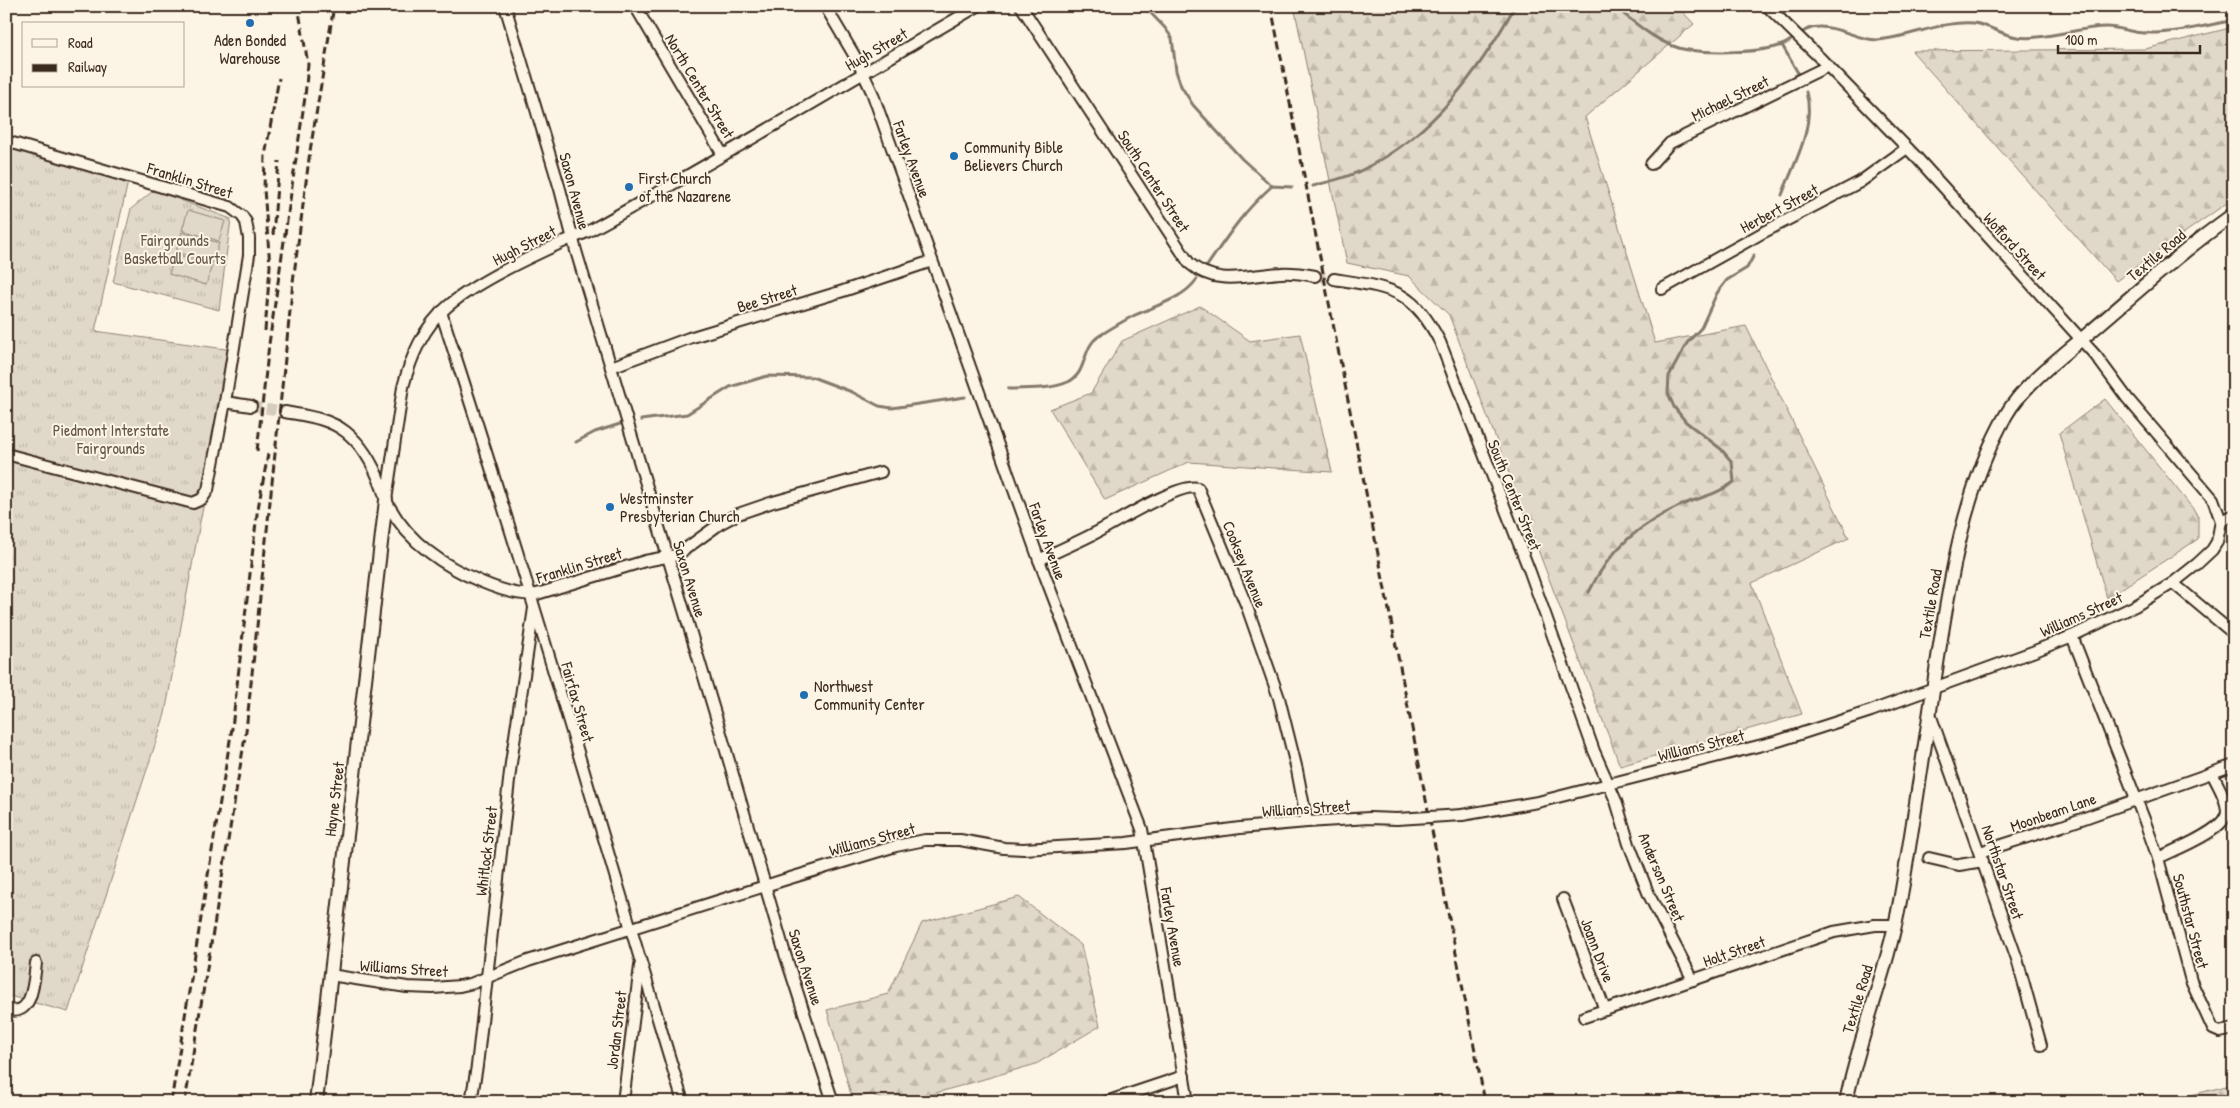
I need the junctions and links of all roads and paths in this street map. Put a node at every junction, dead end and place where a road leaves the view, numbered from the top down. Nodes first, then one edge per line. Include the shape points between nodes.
1 (506, 6) edge
2 (635, 6) edge
3 (825, 6) edge
4 (978, 6) edge
5 (1021, 6) edge
6 (1767, 6) edge
7 (1828, 66) junction
8 (864, 73) junction
9 (6, 141) edge
10 (1907, 148) junction
11 (723, 156) junction
12 (1651, 164) dead end
13 (2234, 214) edge
14 (573, 238) junction
15 (932, 261) junction
16 (1315, 276) tunnel mouth
17 (1334, 279) tunnel mouth
18 (1662, 289) dead end
19 (441, 312) junction
20 (2082, 339) junction
21 (611, 367) junction
22 (225, 402) junction
23 (251, 406) tunnel mouth
24 (285, 412) tunnel mouth
25 (6, 454) edge
26 (881, 472) dead end
27 (386, 500) junction
28 (2234, 515) edge
29 (2221, 521) junction
30 (668, 556) junction
31 (1039, 560) junction
32 (2173, 583) junction
33 (533, 600) junction
34 (2234, 634) edge
35 (2072, 636) junction
36 (1933, 688) junction
37 (1929, 713) junction
38 (2234, 765) edge
39 (2212, 773) junction
40 (1608, 784) junction
41 (2136, 800) junction
42 (1307, 822) junction
43 (1144, 841) junction
44 (1981, 856) junction
45 (1929, 858) dead end
46 (2158, 858) junction
47 (766, 886) junction
48 (1563, 900) dead end
49 (1895, 925) junction
50 (631, 929) junction
51 (641, 962) junction
52 (36, 963) dead end
53 (330, 975) junction
54 (486, 976) junction
55 (1693, 980) junction
56 (6, 1009) edge
57 (1605, 1010) junction
58 (1584, 1017) dead end
59 (2234, 1029) edge
60 (2041, 1044) dead end
61 (1184, 1076) junction
62 (316, 1102) edge
63 (471, 1102) edge
64 (623, 1102) edge
65 (683, 1102) edge
66 (833, 1102) edge
67 (1106, 1102) edge
68 (1188, 1102) edge
69 (1846, 1102) edge

1 - 14 street, Saxon Avenue
2 - 11 street, North Center Street
3 - 8 street, Farley Avenue
4 - 8 street, Hugh Street
5 - 16 street, South Center Street via 1189,263 1202,272 1222,278 1282,273
6 - 7 street, Wofford Street
7 - 10 street, Wofford Street
7 - 12 street, Michael Street via 1670,143
8 - 11 street, Hugh Street
8 - 15 street, Farley Avenue
9 - 22 street, Franklin Street via 230,207 242,216 248,229 249,255
10 - 18 street, Herbert Street via 1860,182
10 - 20 street, Wofford Street
11 - 14 street, Hugh Street
13 - 20 street, Textile Road via 2171,262
14 - 19 street, Hugh Street via 528,258 459,297
14 - 21 street, Saxon Avenue
15 - 21 street, Bee Street via 689,338
15 - 31 street, Farley Avenue
17 - 40 street, South Center Street via 1369,284 1397,293 1422,311 1432,326 1530,572
19 - 27 street, Hugh Street via 422,337 407,370
19 - 33 street, Fairfax Street
20 - 29 street, Wofford Street via 2213,499
20 - 36 street, Textile Road via 2014,403 1990,448 1954,561
21 - 30 street, Saxon Avenue
22 - 23 street
22 - 25 street, Franklin Street via 208,490 202,499 193,503
24 - 27 street, Franklin Street via 325,420 346,432 367,457
26 - 30 street, Franklin Street via 738,514 681,553
27 - 33 street, Franklin Street via 400,523 443,562 487,584
27 - 53 street, Hayne Street
28 - 29 street
29 - 32 street, Williams Street via 2212,550
30 - 33 street, Franklin Street via 589,576
30 - 47 street, Saxon Avenue
31 - 42 street, Cooksey Avenue via 1135,510 1187,487 1198,488 1247,607 1279,698 1298,770
31 - 43 street, Farley Avenue
32 - 34 street
32 - 35 street, Williams Street via 2135,606
33 - 50 street, Fairfax Street
33 - 54 street, Whitlock Street
35 - 36 street, Williams Street
35 - 41 street, Southstar Street
36 - 37 street, Textile Road
36 - 40 street, Williams Street via 1778,742
37 - 44 street, Northstar Street
37 - 49 street, Textile Road
38 - 39 street
39 - 41 street
39 - 46 street via 2225,801 2226,817 2204,836
40 - 42 street, Williams Street, bridge via 1538,802 1462,815
40 - 55 street, Anderson Street via 1649,895
41 - 44 street, Moonbeam Lane
41 - 46 street, Southstar Street
42 - 43 street, Williams Street
43 - 47 street, Williams Street via 1014,849 960,840 925,840
43 - 61 street, Farley Avenue
44 - 45 street, Moonbeam Lane via 1959,865
44 - 60 street, Northstar Street via 2017,959
46 - 59 street, Southstar Street via 2183,958 2200,1004 2213,1029 2220,1032
47 - 50 street, Williams Street
47 - 66 street, Saxon Avenue
48 - 57 street, Joann Drive
49 - 55 street, Holt Street via 1861,926 1834,932
49 - 69 street, Textile Road
50 - 51 street, Fairfax Street
50 - 54 street, Williams Street
51 - 64 street, Jordan Street
51 - 65 street, Fairfax Street
52 - 56 street via 33,990 27,1004 16,1010
53 - 54 street, Williams Street via 381,984 433,988 460,986
53 - 62 street, Hayne Street
54 - 63 street, Whitlock Street
55 - 57 street, Holt Street
57 - 58 street, Holt Street
61 - 67 street
61 - 68 street, Farley Avenue

